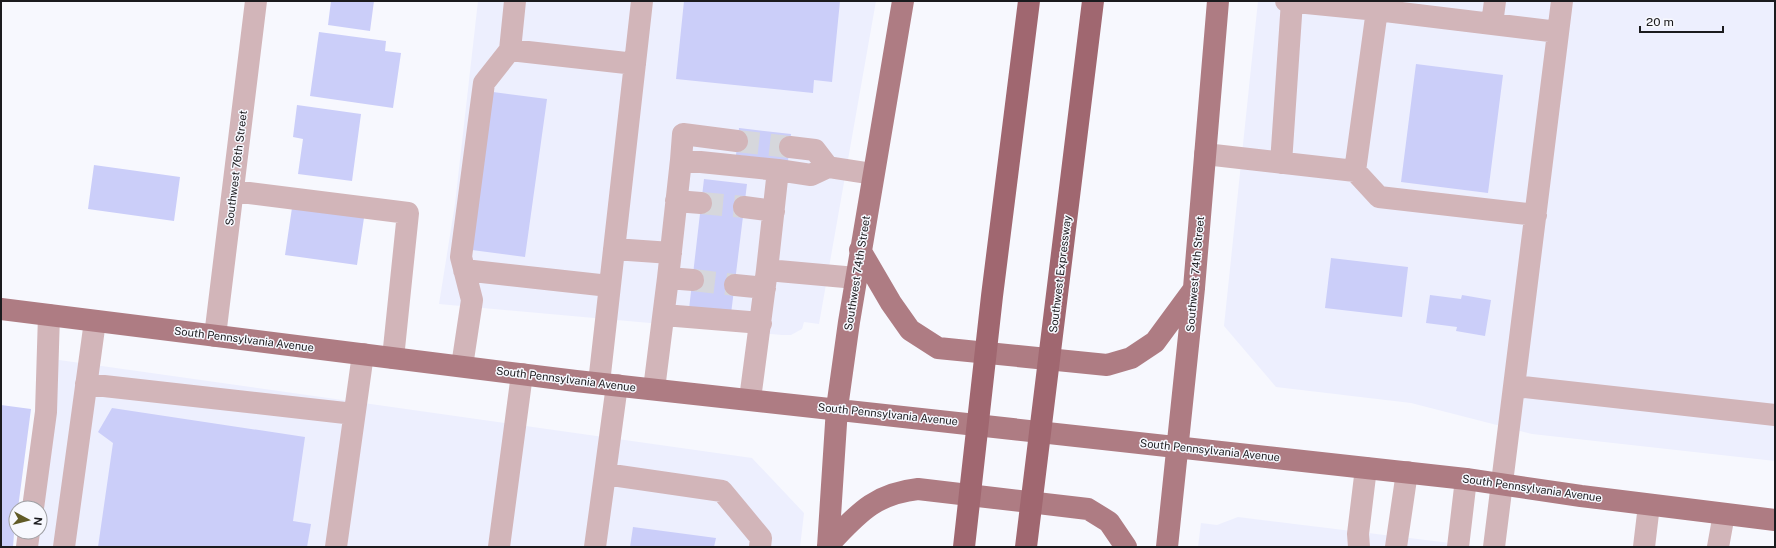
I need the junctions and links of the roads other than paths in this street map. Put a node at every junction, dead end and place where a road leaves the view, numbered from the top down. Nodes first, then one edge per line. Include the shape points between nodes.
1 (256, 1) edge
2 (515, 1) edge
3 (642, 1) edge
4 (903, 1) edge
5 (1029, 1) edge
6 (1093, 1) edge
7 (1218, 1) edge
8 (1290, 1) edge
9 (1494, 1) edge
10 (1562, 1) edge
11 (1377, 10) junction
12 (1492, 24) junction
13 (1558, 32) junction
14 (510, 50) junction
15 (635, 64) junction
16 (737, 141) tunnel mouth
17 (790, 147) tunnel mouth
18 (1205, 154) junction
19 (681, 160) junction
20 (1281, 163) junction
21 (828, 167) junction
22 (778, 170) junction
23 (1355, 170) junction
24 (873, 174) junction
25 (233, 191) junction
26 (676, 201) junction
27 (701, 203) tunnel mouth
28 (744, 208) tunnel mouth
29 (774, 211) junction
30 (1536, 215) junction
31 (614, 249) junction
32 (860, 250) junction
33 (671, 253) junction
34 (464, 270) junction
35 (668, 278) junction
36 (856, 278) junction
37 (766, 279) junction
38 (693, 280) tunnel mouth
39 (735, 285) tunnel mouth
40 (609, 286) junction
41 (1194, 288) junction
42 (1, 309) edge
43 (49, 315) junction
44 (664, 315) junction
45 (95, 321) junction
46 (761, 323) junction
47 (215, 336) junction
48 (363, 354) junction
49 (393, 358) junction
50 (462, 366) junction
51 (522, 374) junction
52 (86, 384) junction
53 (608, 384) junction
54 (1515, 386) junction
55 (654, 388) junction
56 (750, 399) junction
57 (837, 408) junction
58 (354, 414) junction
59 (1775, 415) edge
60 (1179, 447) junction
61 (1366, 468) junction
62 (1407, 472) junction
63 (605, 474) junction
64 (1466, 479) junction
65 (1502, 484) junction
66 (34, 500) edge
67 (1649, 505) junction
68 (1724, 514) junction
69 (1775, 520) edge
70 (828, 546) edge
71 (64, 547) edge
72 (336, 547) edge
73 (499, 547) edge
74 (595, 547) edge
75 (760, 547) edge
76 (964, 547) edge
77 (1026, 547) edge
78 (1126, 547) edge
79 (1167, 547) edge
80 (1358, 547) edge
81 (1396, 547) edge
82 (1458, 547) edge
83 (1494, 547) edge
84 (1644, 547) edge
85 (1718, 547) edge

1 - 25 street, Southwest 76th Street
2 - 14 street
3 - 15 street
4 - 24 main road, Southwest 74th Street
5 - 76 highway
6 - 77 highway, Southwest Expressway
7 - 18 main road, Southwest 74th Street
8 - 11 street
8 - 20 street
9 - 12 street
10 - 13 street
11 - 12 street
11 - 23 street
12 - 13 street
13 - 30 street
14 - 15 street
14 - 34 street via 484,83 461,257
15 - 31 street
16 - 19 street via 683,134
17 - 21 street via 815,150
18 - 20 street
18 - 41 main road, Southwest 74th Street
19 - 22 street
19 - 26 street
20 - 23 street
21 - 22 street via 811,175
21 - 24 street
22 - 29 street
23 - 30 street via 1379,197
24 - 32 main road, Southwest 74th Street
25 - 47 street, Southwest 76th Street
25 - 49 street via 408,213
26 - 27 street
26 - 33 street
28 - 29 street
29 - 37 street
30 - 54 street
31 - 33 street
31 - 40 street
32 - 36 main road, Southwest 74th Street
32 - 41 main road via 910,330 938,348 1107,365 1131,358 1155,342
33 - 35 street
34 - 40 street
34 - 50 street via 472,300
35 - 38 street
35 - 44 street
36 - 37 street
36 - 57 main road, Southwest 74th Street
37 - 39 street
37 - 46 street
40 - 53 street
41 - 60 main road, Southwest 74th Street
42 - 43 main road, South Pennsylvania Avenue
43 - 45 main road, South Pennsylvania Avenue
43 - 66 street via 46,412
44 - 46 street
44 - 55 street
45 - 47 main road, South Pennsylvania Avenue
45 - 52 street
46 - 56 street
47 - 48 main road, South Pennsylvania Avenue
48 - 49 main road, South Pennsylvania Avenue
48 - 58 street
49 - 50 main road, South Pennsylvania Avenue
50 - 51 main road, South Pennsylvania Avenue
51 - 53 main road, South Pennsylvania Avenue
51 - 73 street
52 - 58 street
52 - 71 street
53 - 55 main road, South Pennsylvania Avenue
53 - 63 street
54 - 59 street
54 - 65 street
55 - 56 main road, South Pennsylvania Avenue
56 - 57 main road, South Pennsylvania Avenue
57 - 60 main road, South Pennsylvania Avenue
57 - 70 main road, Southwest 74th Street
58 - 72 street
60 - 61 main road, South Pennsylvania Avenue
60 - 79 main road, Southwest 74th Street
61 - 62 main road, South Pennsylvania Avenue
61 - 80 street
62 - 64 main road, South Pennsylvania Avenue
62 - 81 street
63 - 74 street
63 - 75 street via 722,491 761,538
64 - 65 main road, South Pennsylvania Avenue
64 - 82 street
65 - 67 main road, South Pennsylvania Avenue
65 - 83 street
67 - 68 main road, South Pennsylvania Avenue
67 - 84 street
68 - 69 main road, South Pennsylvania Avenue
68 - 85 street
70 - 78 main road via 864,508 900,491 918,489 1088,509 1109,522

